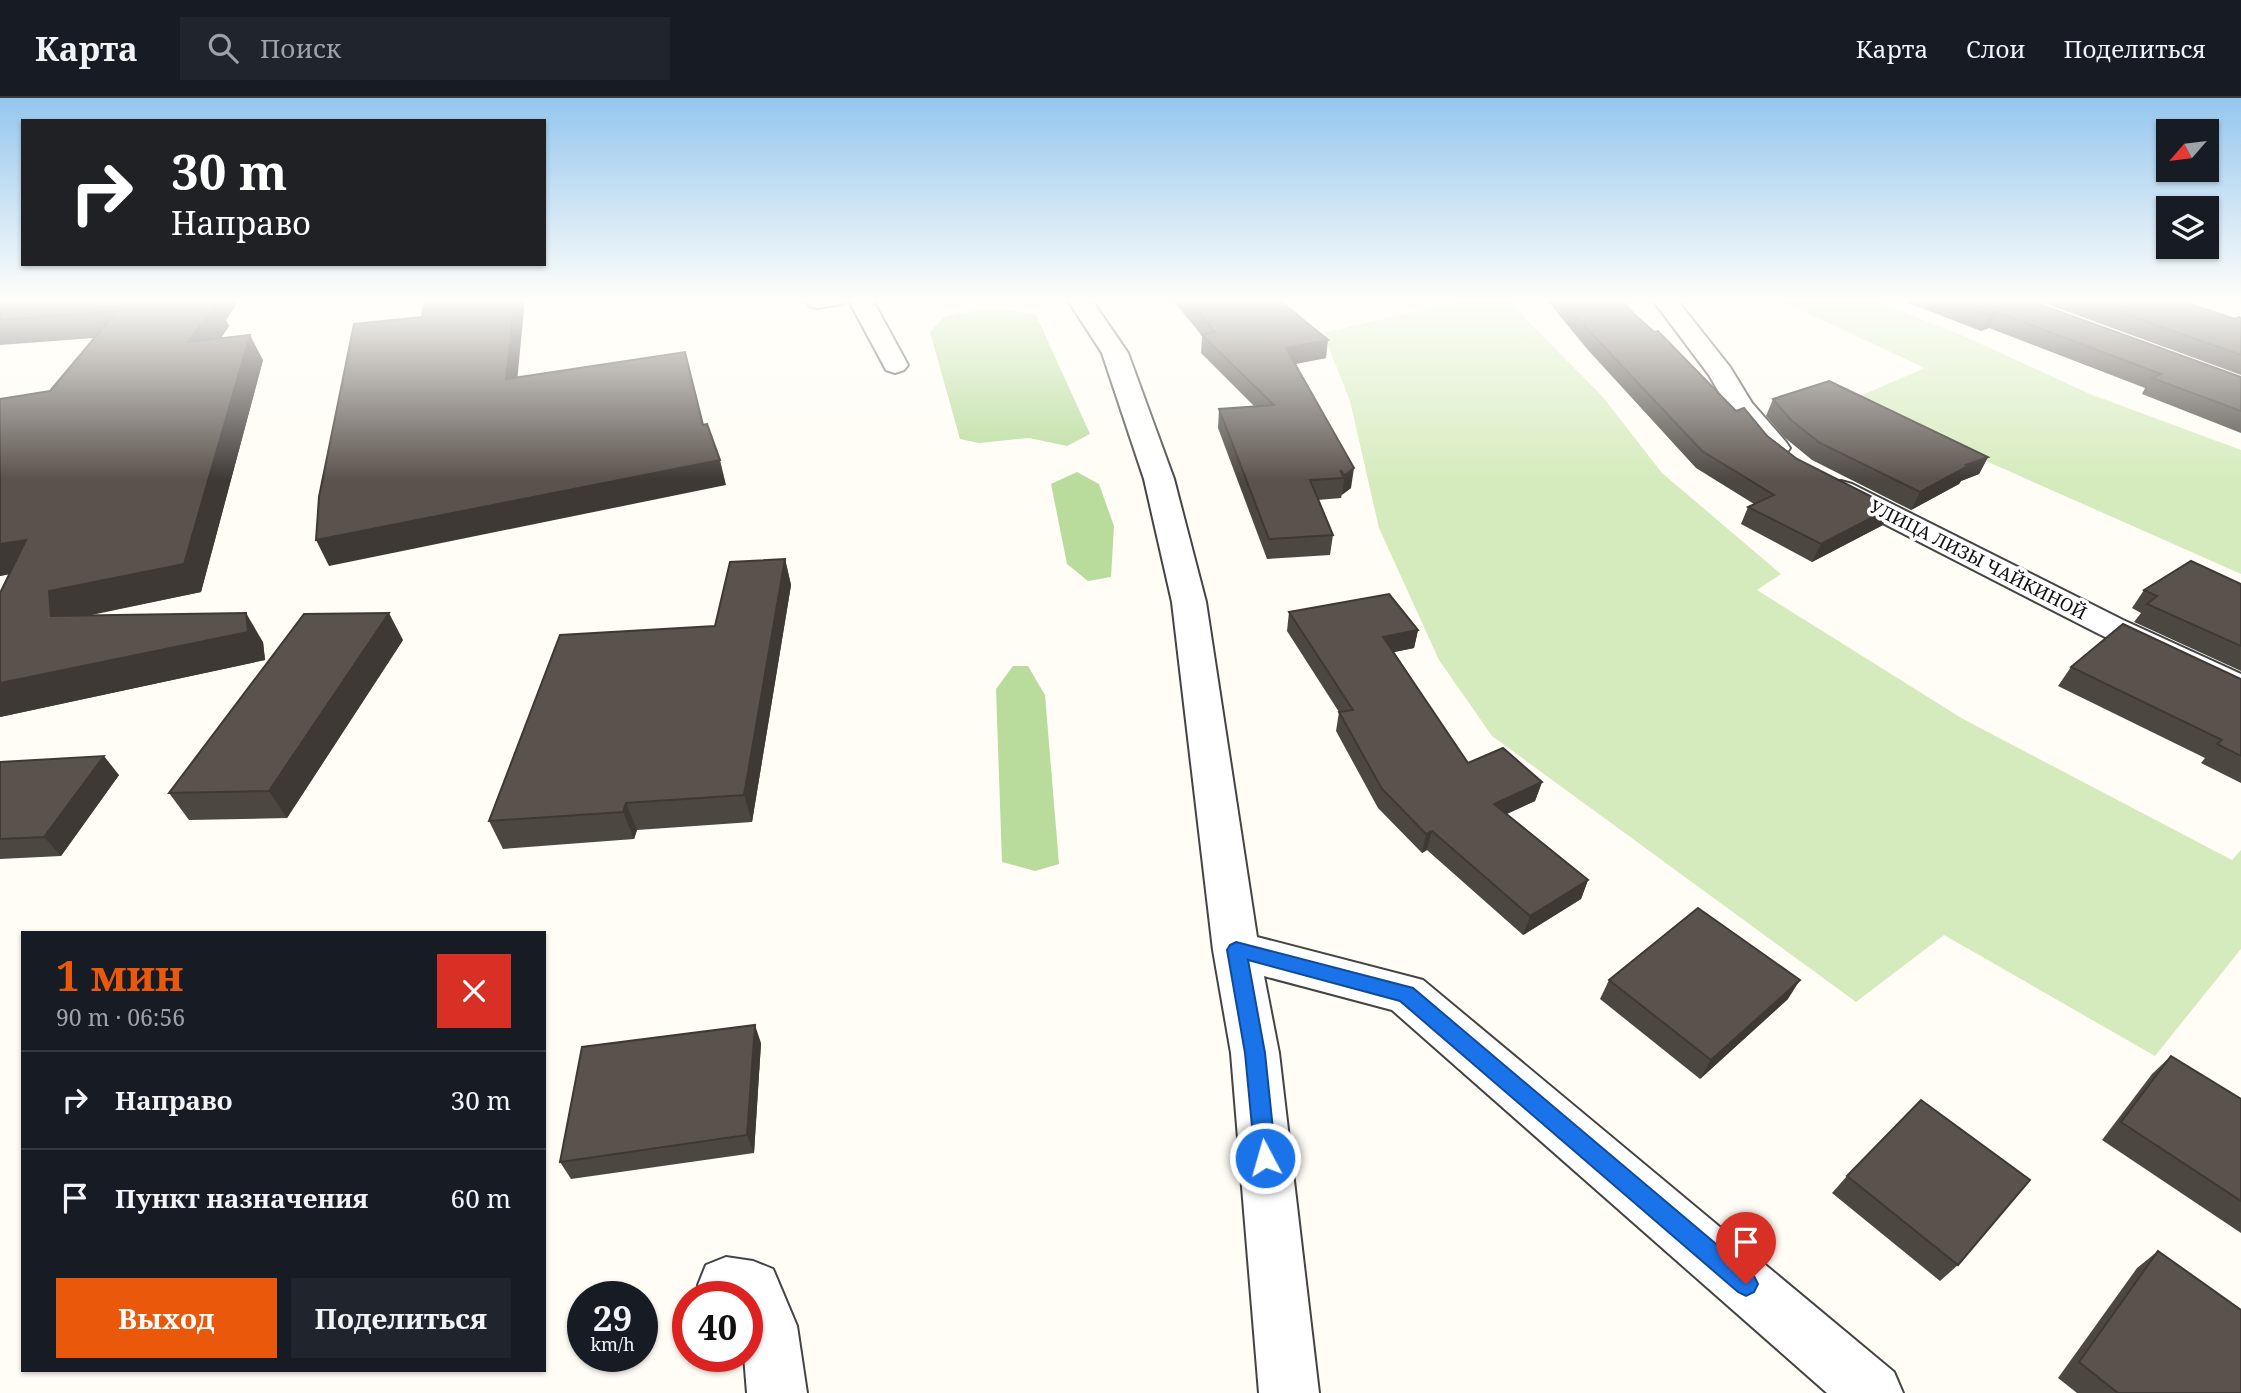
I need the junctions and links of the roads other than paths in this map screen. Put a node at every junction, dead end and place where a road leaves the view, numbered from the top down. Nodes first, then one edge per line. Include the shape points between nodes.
1 (892, 359) edge
2 (1117, 359) edge
3 (1711, 359) edge
4 (895, 365) dead end
5 (2241, 688) edge
6 (1236, 950) junction
7 (763, 1308) edge
8 (777, 1393) edge
9 (1289, 1393) edge
10 (1873, 1393) edge

1 - 4 street
2 - 6 street via 1159,479 1189,602
3 - 5 street, УЛИЦА ЛИЗЫ ЧАЙКИНОЙ via 1772,445 1806,471
6 - 9 street via 1255,1053
6 - 10 street via 1406,994
7 - 8 street via 776,1363

